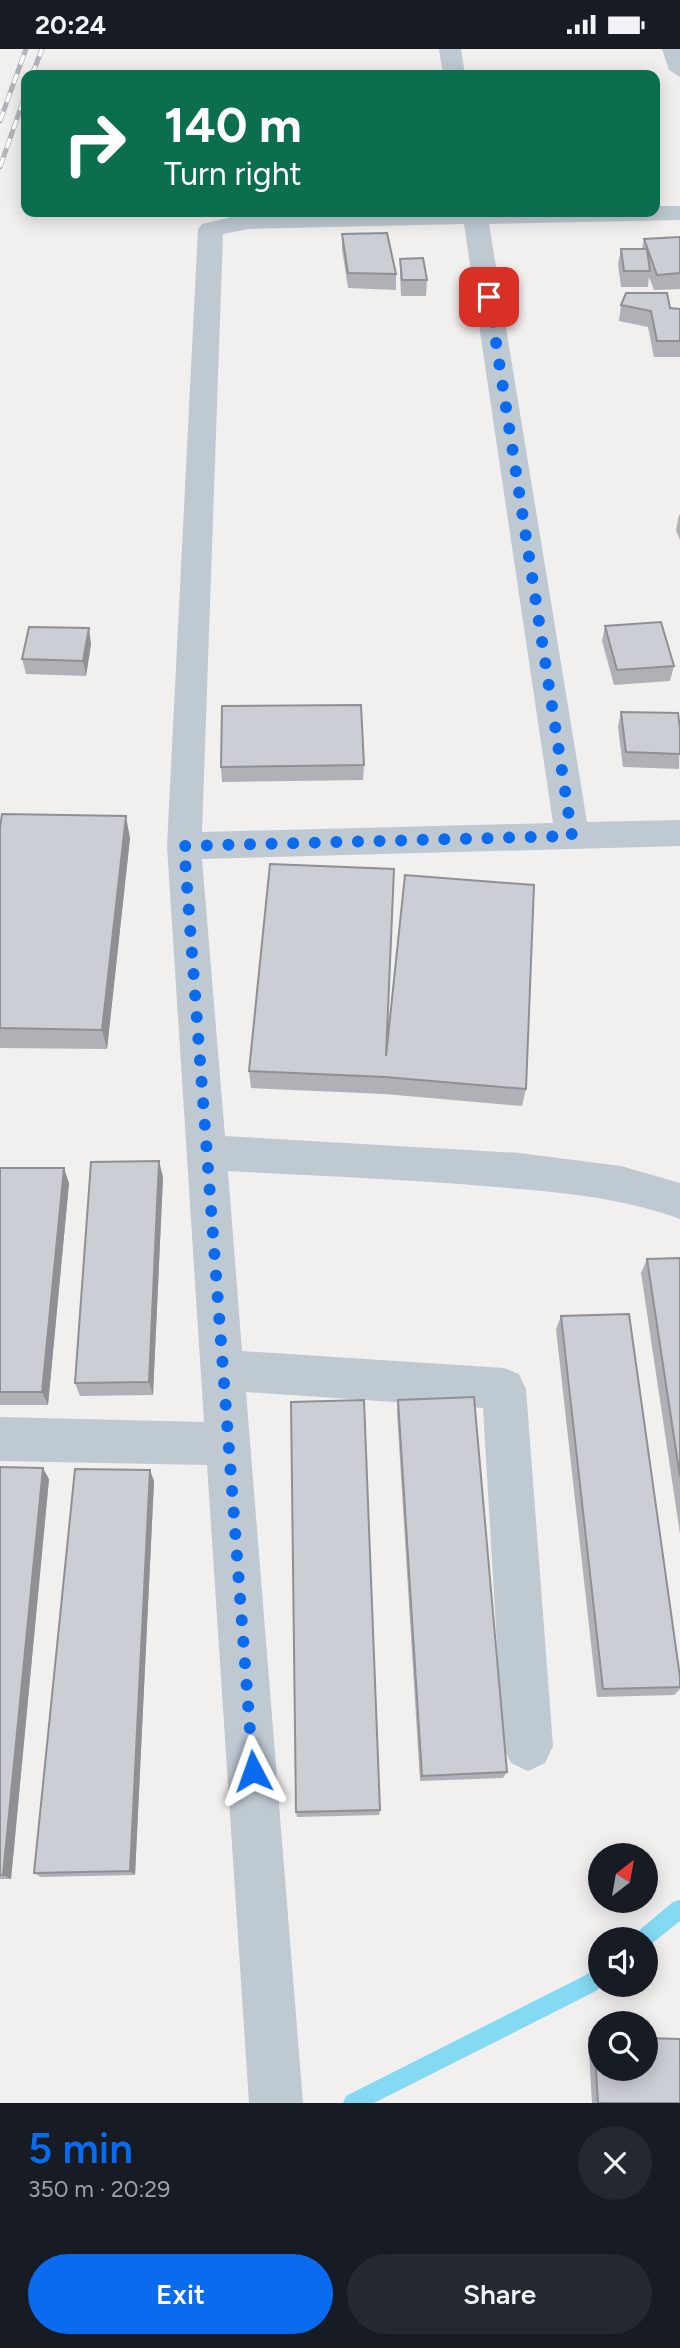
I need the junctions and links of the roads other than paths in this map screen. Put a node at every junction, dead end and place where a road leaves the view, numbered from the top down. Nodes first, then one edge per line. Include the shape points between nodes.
1 (450, 49) edge
2 (673, 49) edge
3 (453, 70) edge
4 (680, 70) edge
5 (660, 213) edge
6 (680, 213) edge
7 (378, 217) edge
8 (476, 217) edge
9 (680, 833) edge
10 (572, 836) junction
11 (184, 846) junction
12 (206, 1153) junction
13 (680, 1201) edge
14 (223, 1370) junction
15 (0, 1439) edge
16 (229, 1444) junction
17 (528, 1745) dead end
18 (276, 2103) edge

1 - 3 street
2 - 4 street
5 - 6 street
7 - 11 street via 248,221 211,229
8 - 10 street
9 - 10 street
10 - 11 street
11 - 12 street
12 - 13 street via 538,1173 606,1180
12 - 14 street
14 - 16 street
14 - 17 street via 505,1389
15 - 16 street
16 - 18 street

